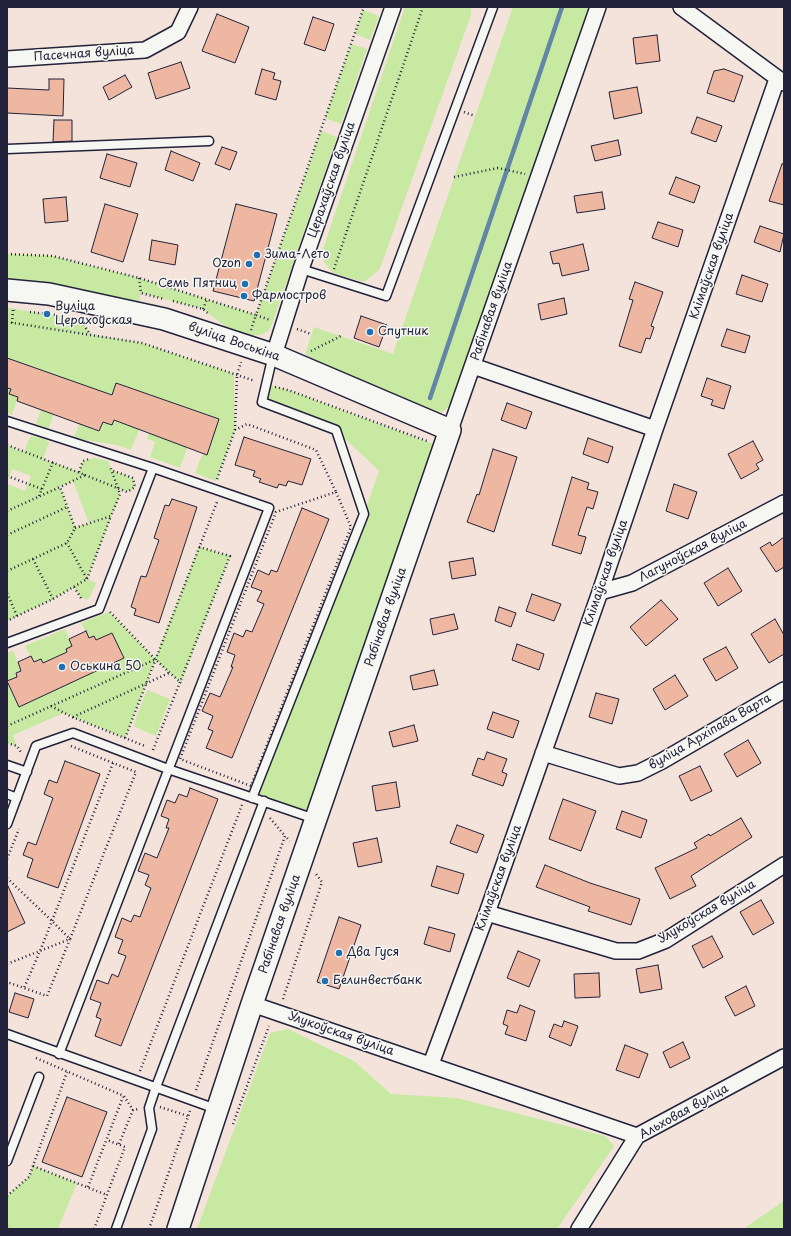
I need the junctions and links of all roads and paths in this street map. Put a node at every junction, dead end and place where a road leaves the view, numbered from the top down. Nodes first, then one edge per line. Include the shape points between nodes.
1 (190, 7) edge
2 (364, 7) edge
3 (393, 7) edge
4 (423, 7) edge
5 (494, 7) edge
6 (598, 7) edge
7 (681, 7) edge
8 (7, 59) edge
9 (781, 81) edge
10 (209, 141) dead end
11 (7, 150) edge
12 (519, 174) dead end
13 (454, 177) dead end
14 (7, 254) edge
15 (301, 269) junction
16 (139, 278) junction
17 (331, 279) junction
18 (7, 290) edge
19 (141, 293) dead end
20 (206, 299) junction
21 (20, 310) dead end
22 (203, 310) dead end
23 (27, 311) dead end
24 (256, 315) junction
25 (60, 316) dead end
26 (73, 318) dead end
27 (273, 321) dead end
28 (7, 322) edge
29 (12, 323) junction
30 (293, 328) dead end
31 (90, 334) junction
32 (311, 334) dead end
33 (249, 335) dead end
34 (341, 336) dead end
35 (305, 354) dead end
36 (274, 355) junction
37 (243, 356) dead end
38 (472, 366) junction
39 (237, 375) junction
40 (267, 384) junction
41 (7, 421) edge
42 (655, 429) junction
43 (235, 430) junction
44 (447, 439) junction
45 (7, 445) edge
46 (94, 458) dead end
47 (53, 462) junction
48 (109, 462) dead end
49 (153, 468) junction
50 (111, 470) junction
51 (79, 472) junction
52 (85, 474) junction
53 (7, 476) edge
54 (216, 481) dead end
55 (60, 487) junction
56 (118, 488) junction
57 (42, 489) junction
58 (336, 492) junction
59 (39, 497) junction
60 (216, 502) dead end
61 (784, 503) edge
62 (67, 507) junction
63 (7, 511) edge
64 (110, 516) junction
65 (75, 528) junction
66 (7, 535) edge
67 (67, 543) junction
68 (199, 547) junction
69 (33, 559) junction
70 (7, 571) edge
71 (87, 579) junction
72 (74, 587) junction
73 (600, 592) junction
74 (7, 593) edge
75 (81, 598) dead end
76 (53, 599) junction
77 (10, 601) junction
78 (7, 602) edge
79 (109, 612) dead end
80 (17, 616) junction
81 (7, 621) edge
82 (7, 643) edge
83 (155, 659) junction
84 (169, 673) junction
85 (181, 683) junction
86 (146, 684) junction
87 (784, 690) edge
88 (51, 706) junction
89 (72, 717) junction
90 (7, 726) edge
91 (125, 738) junction
92 (69, 746) dead end
93 (543, 753) junction
94 (113, 763) junction
95 (7, 765) edge
96 (168, 769) junction
97 (27, 772) junction
98 (7, 794) edge
99 (17, 798) junction
100 (252, 798) junction
101 (264, 801) junction
102 (235, 802) dead end
103 (242, 804) junction
104 (247, 806) dead end
105 (265, 814) dead end
106 (316, 819) junction
107 (7, 824) edge
108 (285, 836) junction
109 (292, 845) dead end
110 (784, 865) edge
111 (312, 869) dead end
112 (7, 878) edge
113 (487, 913) junction
114 (52, 921) junction
115 (70, 940) junction
116 (40, 951) junction
117 (7, 964) edge
118 (7, 982) edge
119 (24, 988) junction
120 (252, 1004) junction
121 (280, 1005) dead end
122 (272, 1024) dead end
123 (7, 1034) edge
124 (59, 1054) junction
125 (34, 1057) dead end
126 (784, 1057) edge
127 (431, 1064) junction
128 (133, 1068) dead end
129 (67, 1072) junction
130 (39, 1077) dead end
131 (156, 1087) junction
132 (124, 1096) junction
133 (193, 1101) junction
134 (133, 1110) dead end
135 (217, 1110) junction
136 (230, 1132) dead end
137 (637, 1136) junction
138 (106, 1140) junction
139 (7, 1161) edge
140 (33, 1166) junction
141 (88, 1187) junction
142 (107, 1195) junction
143 (7, 1196) edge
144 (7, 1227) edge
145 (11, 1229) edge
146 (94, 1229) edge
147 (116, 1229) edge
148 (149, 1229) edge
149 (178, 1229) edge
150 (579, 1229) edge

1 - 8 street, Пасечная вуліца via 178,32 145,50
2 - 24 path
3 - 15 street, Церахаўская вуліца
4 - 17 path
5 - 17 lane via 386,296
6 - 38 street, Рабінавая вуліца
7 - 9 street
9 - 42 street, Клімаўская вуліца
10 - 11 lane
12 - 13 path via 498,168
14 - 16 path via 53,256
15 - 17 lane
15 - 36 street, Церахаўская вуліца
16 - 19 path
16 - 20 path
18 - 36 street, вуліца Воськіна via 49,294 164,319
20 - 22 path
20 - 24 path
21 - 29 path via 14,309
23 - 25 path
24 - 27 path
24 - 33 path
26 - 31 path via 80,318
28 - 29 path
29 - 31 path
30 - 32 path
31 - 39 path via 142,343
34 - 35 path
36 - 40 lane
36 - 44 street, вуліца Воськіна
37 - 39 path
38 - 42 street
38 - 44 street, Рабінавая вуліца
39 - 40 path
39 - 43 path
40 - 44 path
40 - 100 lane via 262,402 336,430 364,514
41 - 49 lane
42 - 73 street, Клімаўская вуліца
43 - 54 path
43 - 58 path via 247,424 316,450
44 - 106 street, Рабінавая вуліца
45 - 47 path
46 - 51 path via 83,461
47 - 51 path
47 - 57 path
48 - 50 path
49 - 82 lane via 99,609
49 - 96 lane via 269,508
50 - 56 path
50 - 56 path via 133,478 135,487 127,492
51 - 52 path
52 - 55 path
52 - 56 path
53 - 57 path
55 - 59 path
55 - 62 path
56 - 64 path via 120,494
57 - 59 path
58 - 58 path via 276,512 180,759 251,786 351,527
59 - 63 path
60 - 68 path
61 - 73 street, Лагуноўская вуліца via 632,583
62 - 65 path
62 - 66 path
64 - 65 path
64 - 71 path
65 - 67 path
67 - 69 path
67 - 71 path
68 - 83 path
68 - 85 path via 230,556
69 - 70 path
69 - 76 path
71 - 72 path
72 - 75 path
72 - 76 path
73 - 93 street, Клімаўская вуліца
74 - 77 path
76 - 80 path
77 - 78 path
77 - 80 path
79 - 83 path
80 - 81 path
83 - 84 path
83 - 86 path
83 - 88 path
84 - 85 path
84 - 86 path
85 - 91 path via 154,750
86 - 89 path
86 - 91 path
87 - 93 street, вуліца Архіпава Варта via 638,773 619,776
88 - 89 path
88 - 90 path
89 - 91 path
92 - 94 path
93 - 113 street, Клімаўская вуліца
94 - 114 path
94 - 115 path via 136,772
95 - 97 lane
96 - 97 lane via 73,733 36,746
96 - 100 lane
96 - 124 lane
97 - 99 lane
98 - 99 lane
99 - 107 lane
100 - 101 lane
101 - 106 lane
101 - 131 lane
102 - 103 path
103 - 104 path
103 - 128 path via 140,1071
105 - 108 path
106 - 120 street, Рабінавая вуліца
108 - 109 path
108 - 133 path
110 - 113 street, Улукоўская вуліца via 666,940 638,951 616,951
111 - 121 path via 322,882
112 - 114 path
113 - 127 street, Клімаўская вуліца
114 - 115 path
114 - 116 path
115 - 116 path
115 - 119 path via 48,996
116 - 117 path
116 - 119 path
118 - 119 path
120 - 127 street, Улукоўская вуліца
120 - 135 street, Рабінавая вуліца
122 - 136 path via 268,1027
123 - 124 lane
124 - 131 lane
125 - 129 path
126 - 137 street, Альховая вуліца
127 - 137 street, Улукоўская вуліца
129 - 132 path
129 - 140 path
130 - 139 lane
131 - 133 lane
131 - 147 lane via 149,1108 152,1129
132 - 134 path
132 - 138 path
133 - 135 lane
133 - 148 path
135 - 149 street, Рабінавая вуліца
137 - 150 street, Альховая вуліца
138 - 141 path
138 - 142 path via 126,1147
140 - 141 path
140 - 143 path via 29,1177
141 - 142 path
142 - 146 path
144 - 145 path

